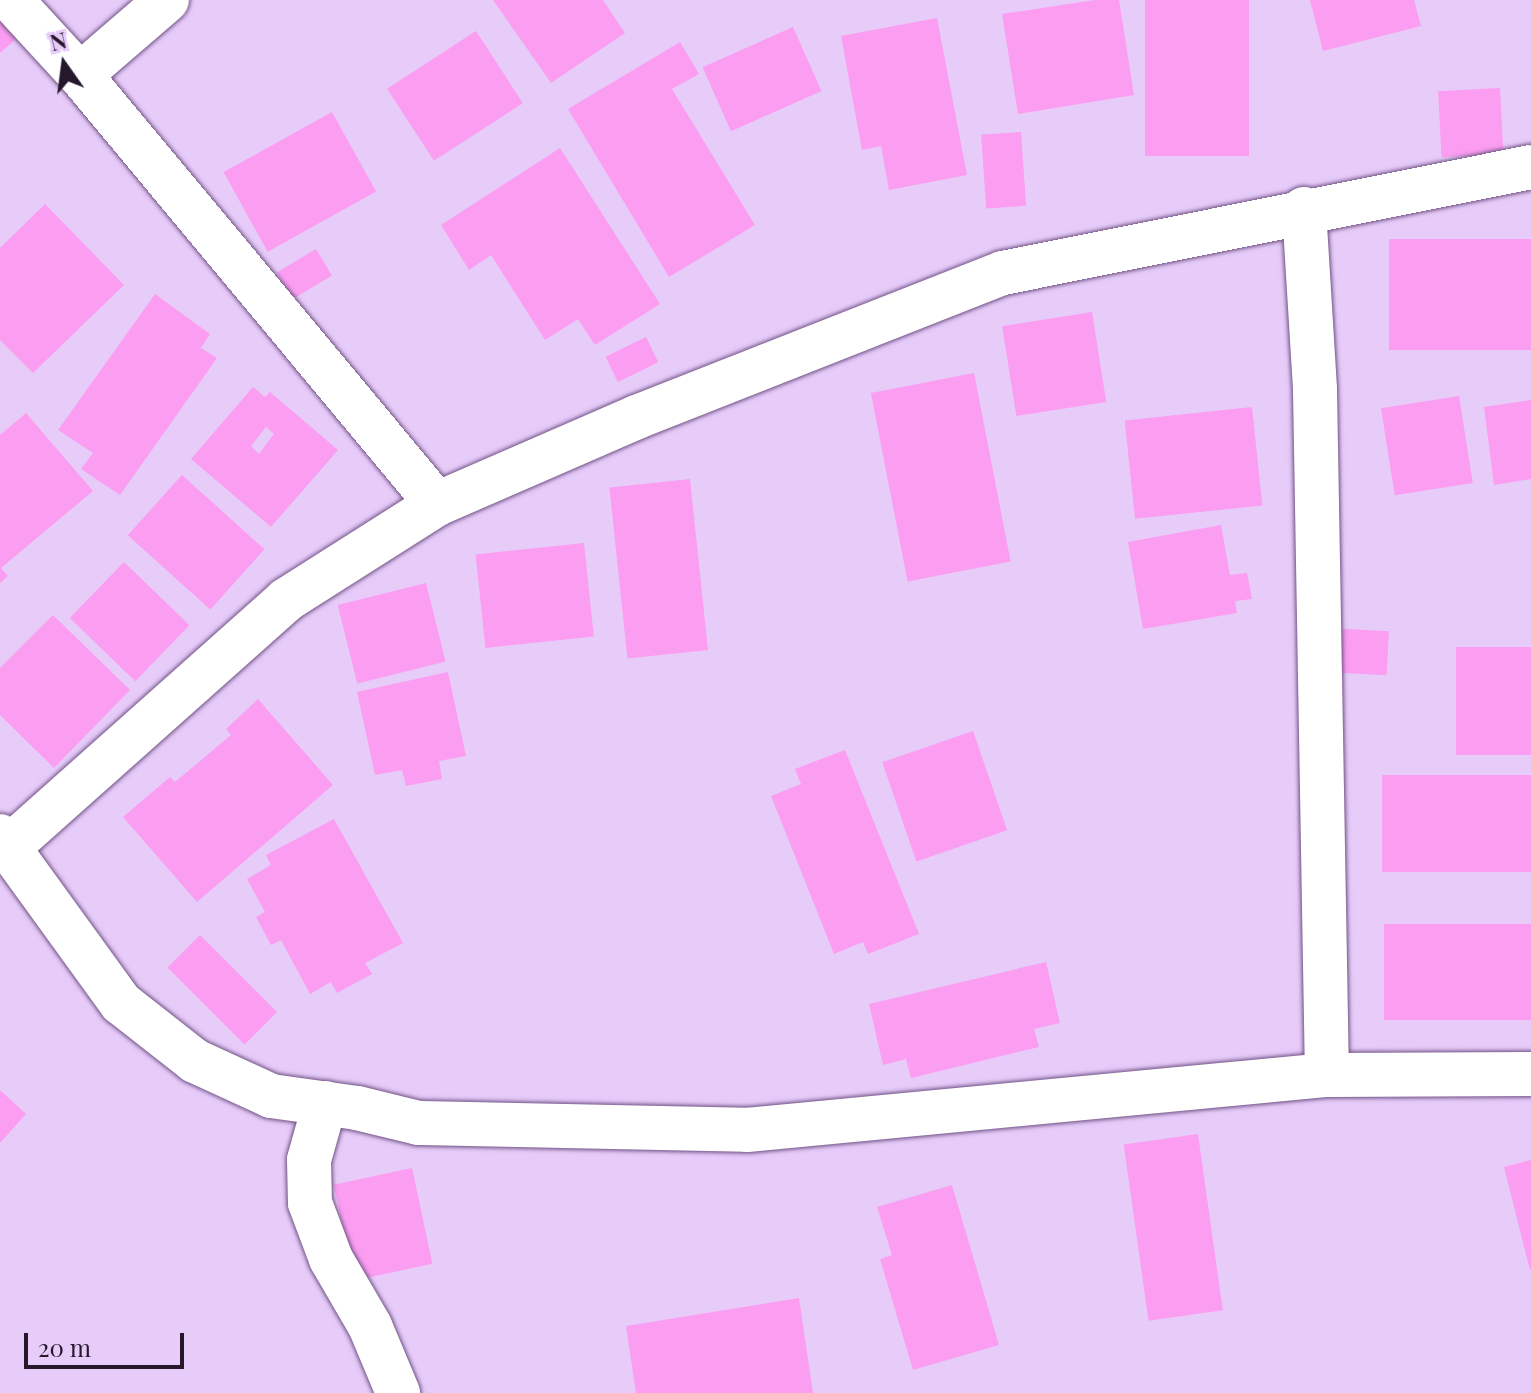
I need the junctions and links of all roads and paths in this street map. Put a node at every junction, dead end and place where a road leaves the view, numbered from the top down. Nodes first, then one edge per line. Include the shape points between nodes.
1 (11, 0) edge
2 (167, 0) edge
3 (80, 75) junction
4 (1531, 167) edge
5 (1304, 209) junction
6 (437, 504) junction
7 (4, 842) edge
8 (1531, 1074) edge
9 (1327, 1075) junction
10 (325, 1103) junction
11 (398, 1393) edge

1 - 3 street
2 - 3 street
3 - 6 street
4 - 5 street
5 - 6 street via 1003,273 637,417
5 - 9 street via 1315,390
6 - 7 street via 286,600
7 - 10 street via 121,1003 195,1061 271,1096
8 - 9 street
9 - 10 street via 747,1130 419,1123
10 - 11 street via 309,1160 310,1203 331,1259 370,1326

